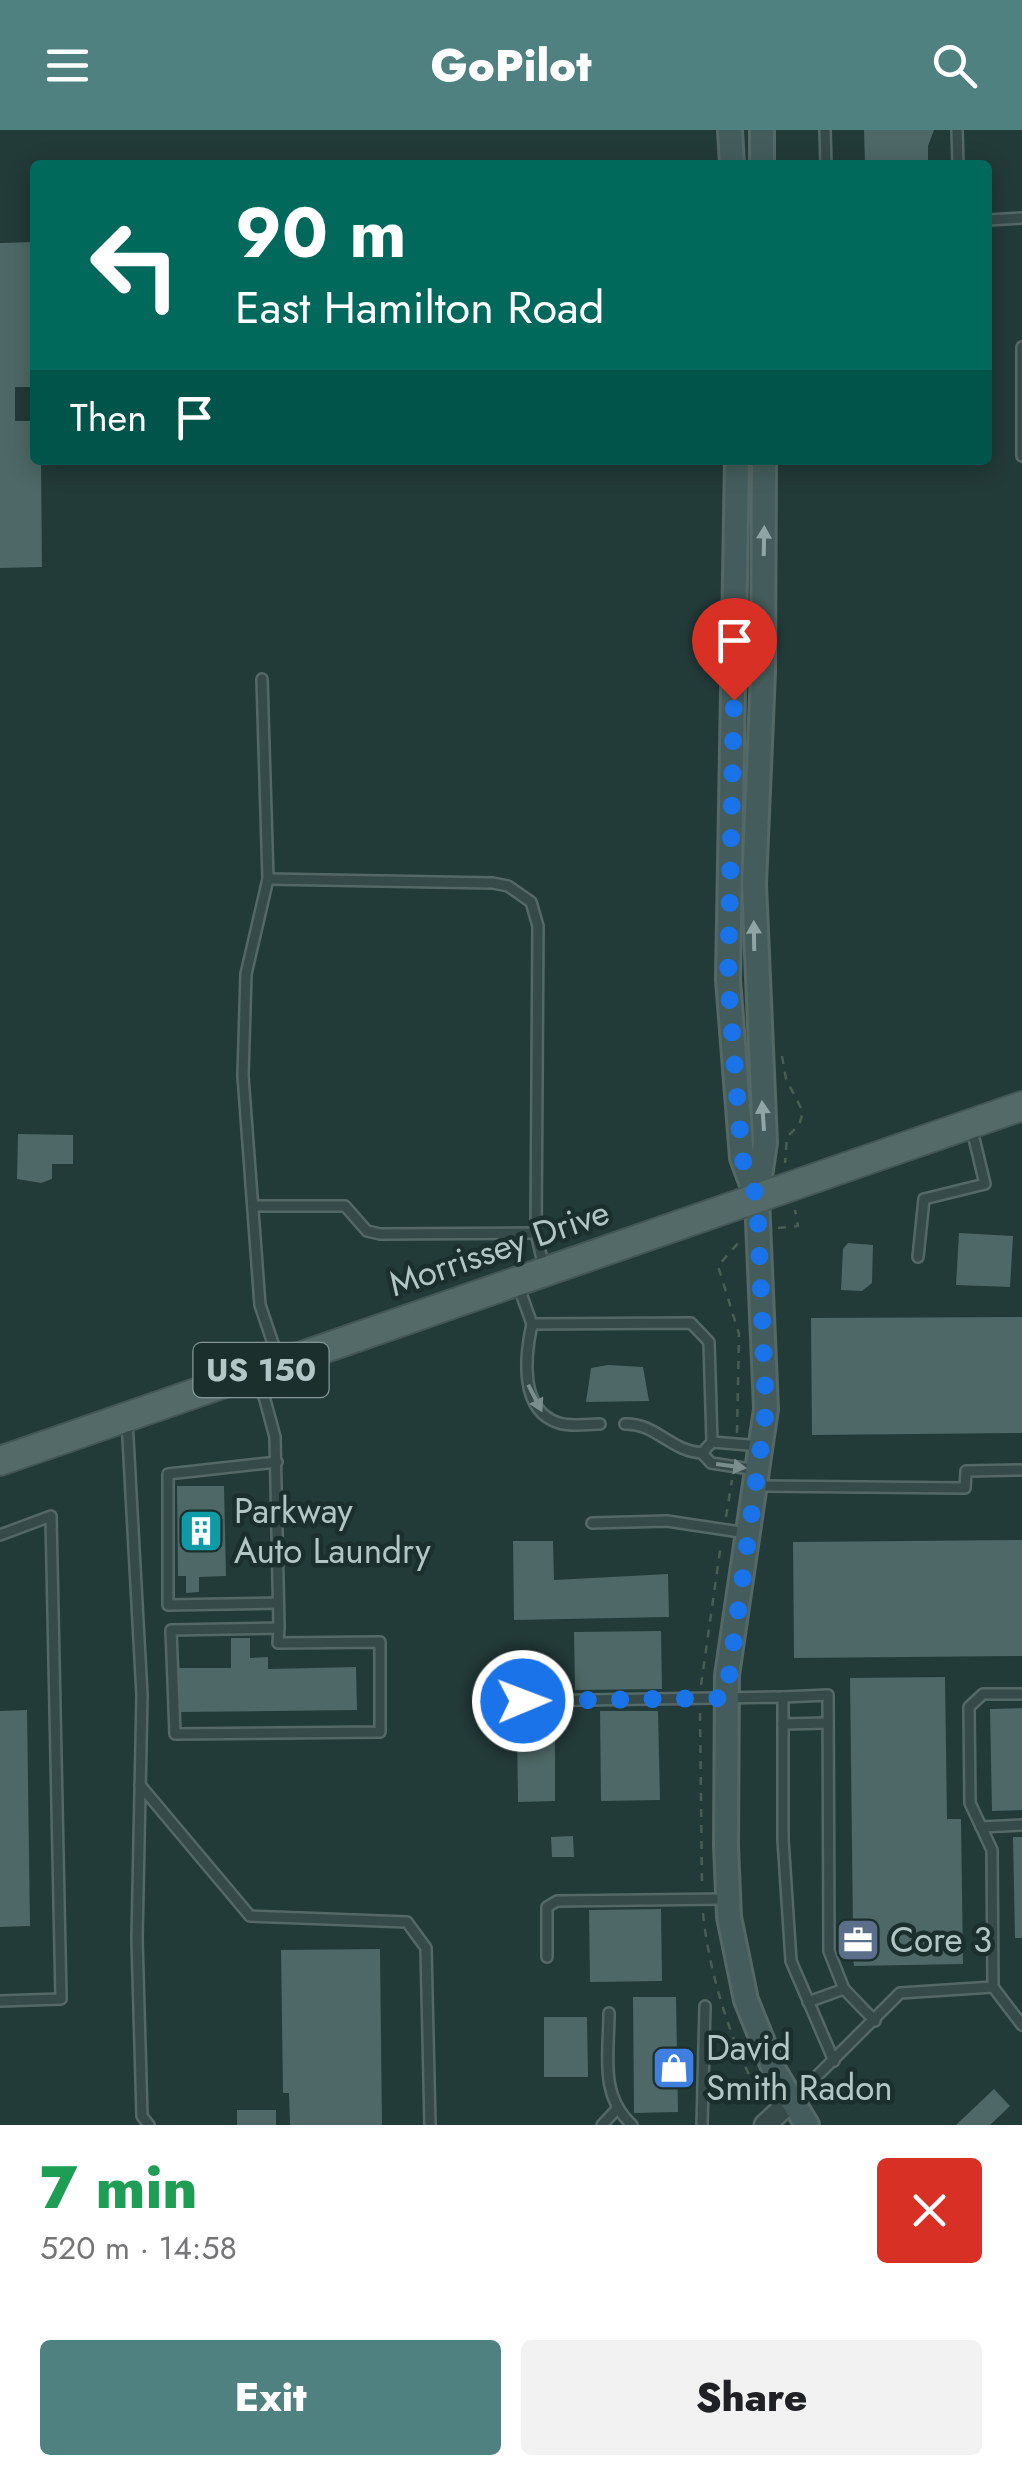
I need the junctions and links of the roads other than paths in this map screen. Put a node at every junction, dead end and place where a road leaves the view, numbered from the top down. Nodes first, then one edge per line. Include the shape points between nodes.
1 (730, 130) edge
2 (762, 130) edge
3 (825, 130) edge
4 (956, 130) edge
5 (732, 160) edge
6 (762, 160) edge
7 (826, 160) edge
8 (958, 160) edge
9 (1022, 218) edge
10 (992, 220) edge
11 (1022, 347) edge
12 (1022, 456) edge
13 (737, 465) edge
14 (764, 465) edge
15 (262, 680) dead end
16 (268, 879) junction
17 (1022, 1106) edge
18 (970, 1124) junction
19 (757, 1198) junction
20 (253, 1206) junction
21 (536, 1233) junction
22 (918, 1257) dead end
23 (545, 1272) junction
24 (517, 1282) junction
25 (532, 1324) junction
26 (268, 1368) junction
27 (127, 1417) junction
28 (600, 1424) dead end
29 (625, 1424) dead end
30 (712, 1442) junction
31 (764, 1446) junction
32 (702, 1452) junction
33 (0, 1460) edge
34 (277, 1462) junction
35 (1022, 1470) edge
36 (760, 1478) junction
37 (592, 1523) dead end
38 (750, 1534) junction
39 (0, 1535) edge
40 (278, 1603) junction
41 (279, 1628) junction
42 (1022, 1694) edge
43 (783, 1697) junction
44 (726, 1698) junction
45 (523, 1701) dead end
46 (828, 1723) junction
47 (783, 1724) junction
48 (140, 1785) junction
49 (1022, 1825) edge
50 (982, 1827) junction
51 (728, 1899) junction
52 (547, 1957) dead end
53 (993, 1987) junction
54 (844, 1990) junction
55 (0, 2000) edge
56 (808, 2002) junction
57 (706, 2006) dead end
58 (609, 2012) dead end
59 (875, 2021) junction
60 (1022, 2025) edge
61 (834, 2061) junction
62 (790, 2102) junction
63 (616, 2110) junction
64 (148, 2125) edge
65 (430, 2125) edge
66 (602, 2125) edge
67 (632, 2125) edge
68 (702, 2125) edge
69 (765, 2125) edge
70 (808, 2125) edge

1 - 5 main road
2 - 6 main road
3 - 7 lane
4 - 8 lane
9 - 10 lane
11 - 12 lane
13 - 19 main road via 728,980 742,1158
19 -> 14 main road via 765,1142 754,884
15 - 16 lane
16 - 20 lane via 246,974 243,1076
16 - 21 lane via 494,883 532,902 538,926
17 - 18 main road, Morrissey Drive / US 150
18 - 19 main road, Morrissey Drive / US 150
18 - 22 lane via 984,1184 924,1199
19 - 23 main road, Morrissey Drive / US 150
19 - 31 main road
20 - 21 lane via 345,1206 367,1231 402,1236
20 - 26 lane
21 - 23 lane
23 - 24 main road, Morrissey Drive / US 150
24 - 25 lane
24 - 26 main road, Morrissey Drive / US 150
25 -> 28 lane via 527,1384 540,1412 560,1423
25 - 30 lane via 692,1323 709,1342
26 - 27 main road, Morrissey Drive / US 150
26 - 34 lane
27 - 33 main road, Morrissey Drive / US 150
27 - 48 lane via 142,1695
29 - 32 lane via 646,1424 681,1452
30 - 31 lane
30 - 32 lane
31 - 36 main road
32 -> 36 lane via 710,1463
34 - 40 lane
34 - 40 lane via 168,1474 168,1605
35 - 36 lane via 966,1471 965,1488
36 - 38 main road
37 - 38 lane via 667,1522
38 - 44 main road
39 - 55 lane via 51,1516 61,1999
40 - 41 lane
41 - 41 lane via 171,1630 175,1734 380,1732 380,1642 278,1643
42 - 50 lane via 983,1694 969,1707 970,1802
43 - 44 lane
43 - 46 lane via 828,1695
43 - 47 lane
44 - 45 lane
44 - 51 main road
46 - 47 lane
46 - 54 lane via 829,1952
47 - 56 lane via 791,1961
48 - 64 lane via 137,1939 142,2116
48 - 65 lane via 250,1916 407,1922 426,1948
49 - 50 lane
50 - 53 lane via 992,1850
51 - 52 lane via 557,1901 547,1906
51 - 62 main road via 746,2000
53 - 59 lane via 900,1993
53 - 60 lane
54 - 56 lane
54 - 59 lane
56 - 61 lane
57 - 68 lane
58 - 63 lane via 608,2091
59 - 61 lane
61 - 62 lane
62 - 69 street
62 - 70 main road
63 - 66 lane
63 - 67 lane

